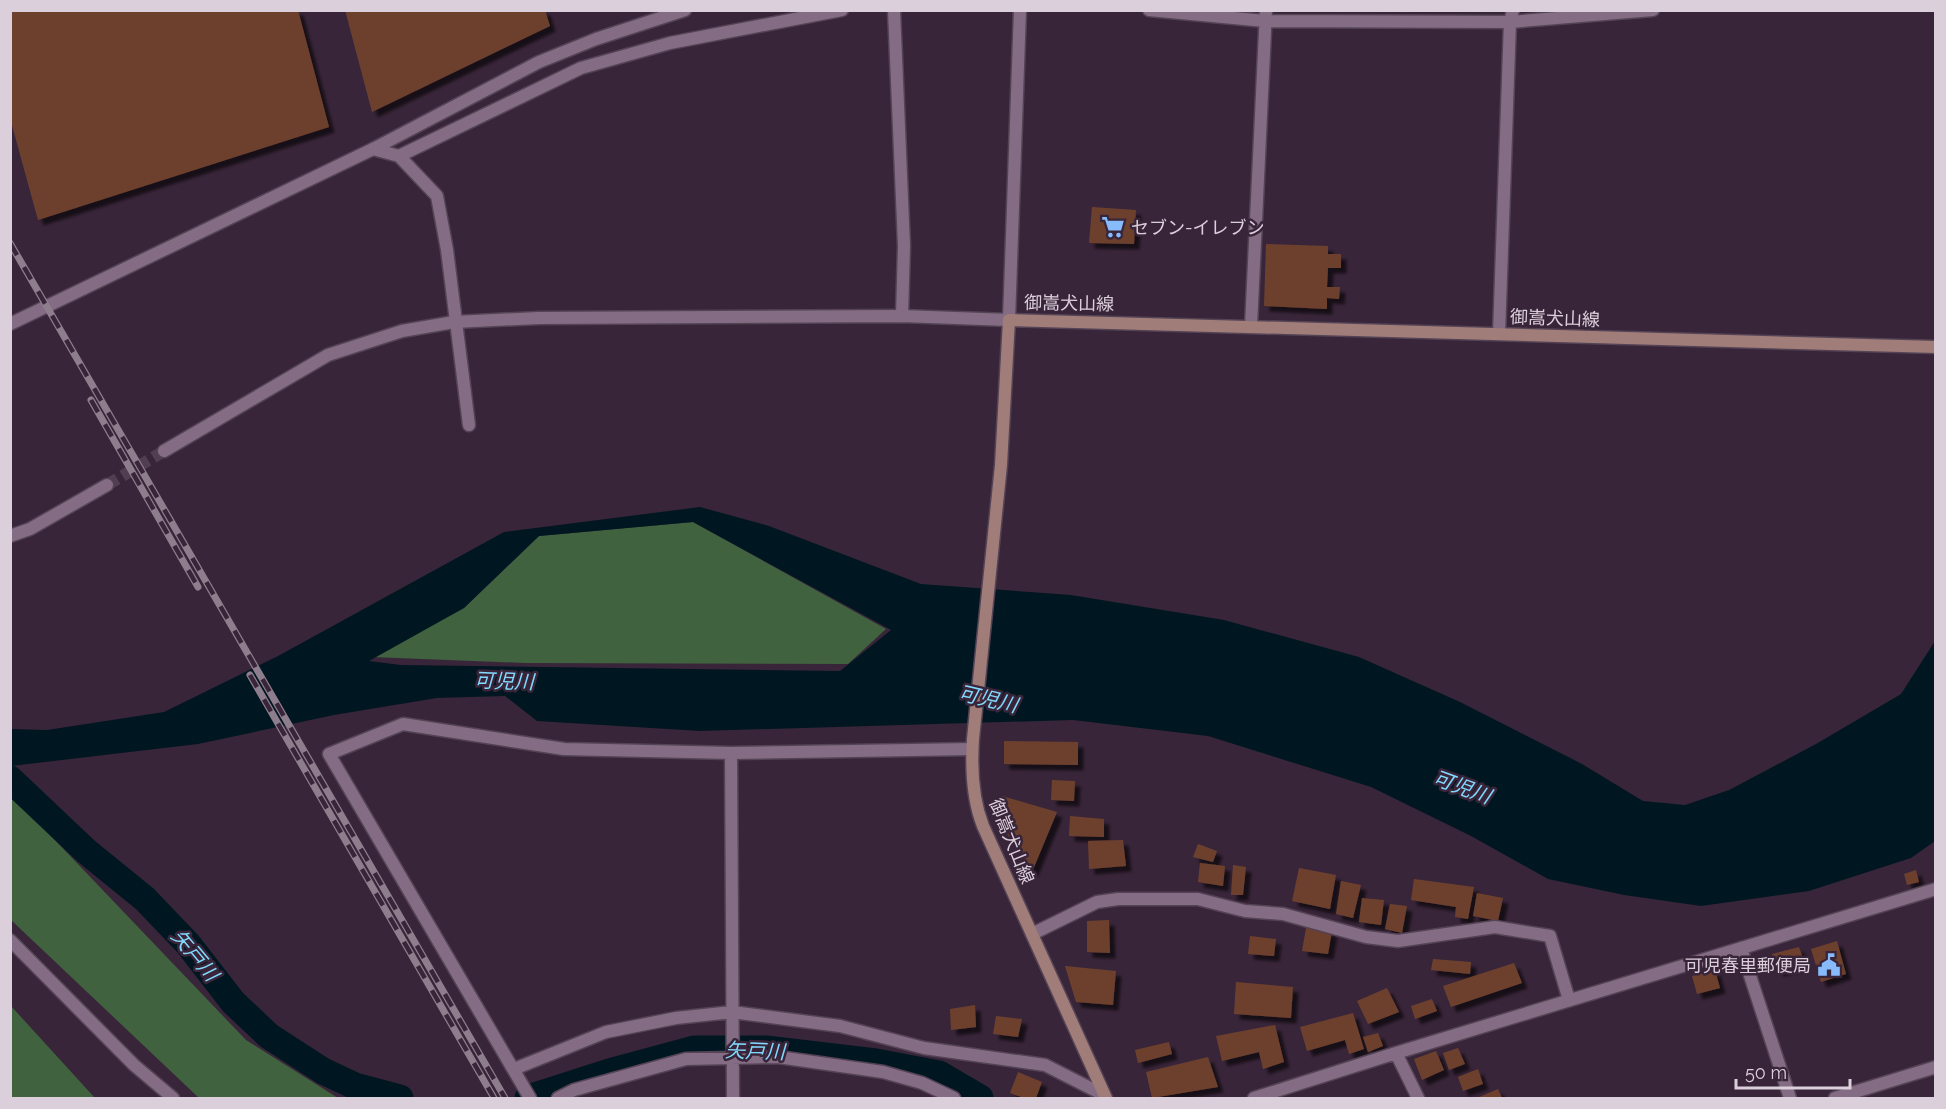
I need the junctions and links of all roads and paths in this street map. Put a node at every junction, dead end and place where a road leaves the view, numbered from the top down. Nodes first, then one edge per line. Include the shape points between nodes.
1 (685, 10) edge
2 (842, 10) edge
3 (894, 10) edge
4 (1020, 10) edge
5 (1149, 10) edge
6 (1653, 10) edge
7 (1265, 16) edge
8 (1511, 16) edge
9 (373, 149) junction
10 (399, 156) junction
11 (902, 316) junction
12 (1009, 320) junction
13 (454, 322) junction
14 (10, 324) edge
15 (1251, 326) junction
16 (1499, 334) junction
17 (1935, 347) edge
18 (468, 425) dead end
19 (164, 451) tunnel mouth
20 (107, 485) tunnel mouth
21 (10, 536) edge
22 (973, 744) junction
23 (731, 753) junction
24 (1935, 889) edge
25 (1032, 934) junction
26 (10, 940) edge
27 (1741, 948) junction
28 (1569, 1000) junction
29 (732, 1016) junction
30 (1396, 1053) junction
31 (734, 1058) junction
32 (1935, 1067) edge
33 (514, 1069) junction
34 (1105, 1096) edge
35 (173, 1098) edge
36 (530, 1098) edge
37 (558, 1098) edge
38 (733, 1098) edge
39 (954, 1098) edge
40 (1254, 1098) edge
41 (1418, 1098) edge
42 (1790, 1098) edge
43 (1835, 1098) edge

1 - 9 street via 539,62
2 - 10 street via 670,43 581,68
3 - 11 street via 904,246
4 - 12 street
5 - 7 street
6 - 8 street
7 - 8 street
7 - 15 street
8 - 16 street
9 - 10 street
9 - 14 street
10 - 13 street via 437,196
11 - 12 street
11 - 13 street
12 - 15 main road, 御嵩犬山線
12 - 22 main road, 御嵩犬山線 via 1001,465
13 - 18 street
13 - 19 street via 402,331 328,355
15 - 16 main road, 御嵩犬山線
16 - 17 main road, 御嵩犬山線
20 - 21 street via 30,529
22 - 23 street
22 - 25 main road, 御嵩犬山線 via 976,809
23 - 29 street
23 - 33 street via 564,749 403,724 329,754
24 - 27 street
25 - 28 street via 1096,902 1118,899 1198,899 1245,911 1283,914 1398,942 1495,927 1550,936
25 - 34 main road, 御嵩犬山線
26 - 35 street via 134,1065
27 - 28 street
27 - 42 street
28 - 30 street
29 - 31 street
29 - 33 street via 676,1018 606,1032
29 - 34 street via 840,1026 924,1048 1045,1065
30 - 40 street
30 - 41 street
31 - 37 street via 686,1059
31 - 38 street
31 - 39 street via 800,1059 883,1072 922,1083
32 - 43 street
33 - 36 street

